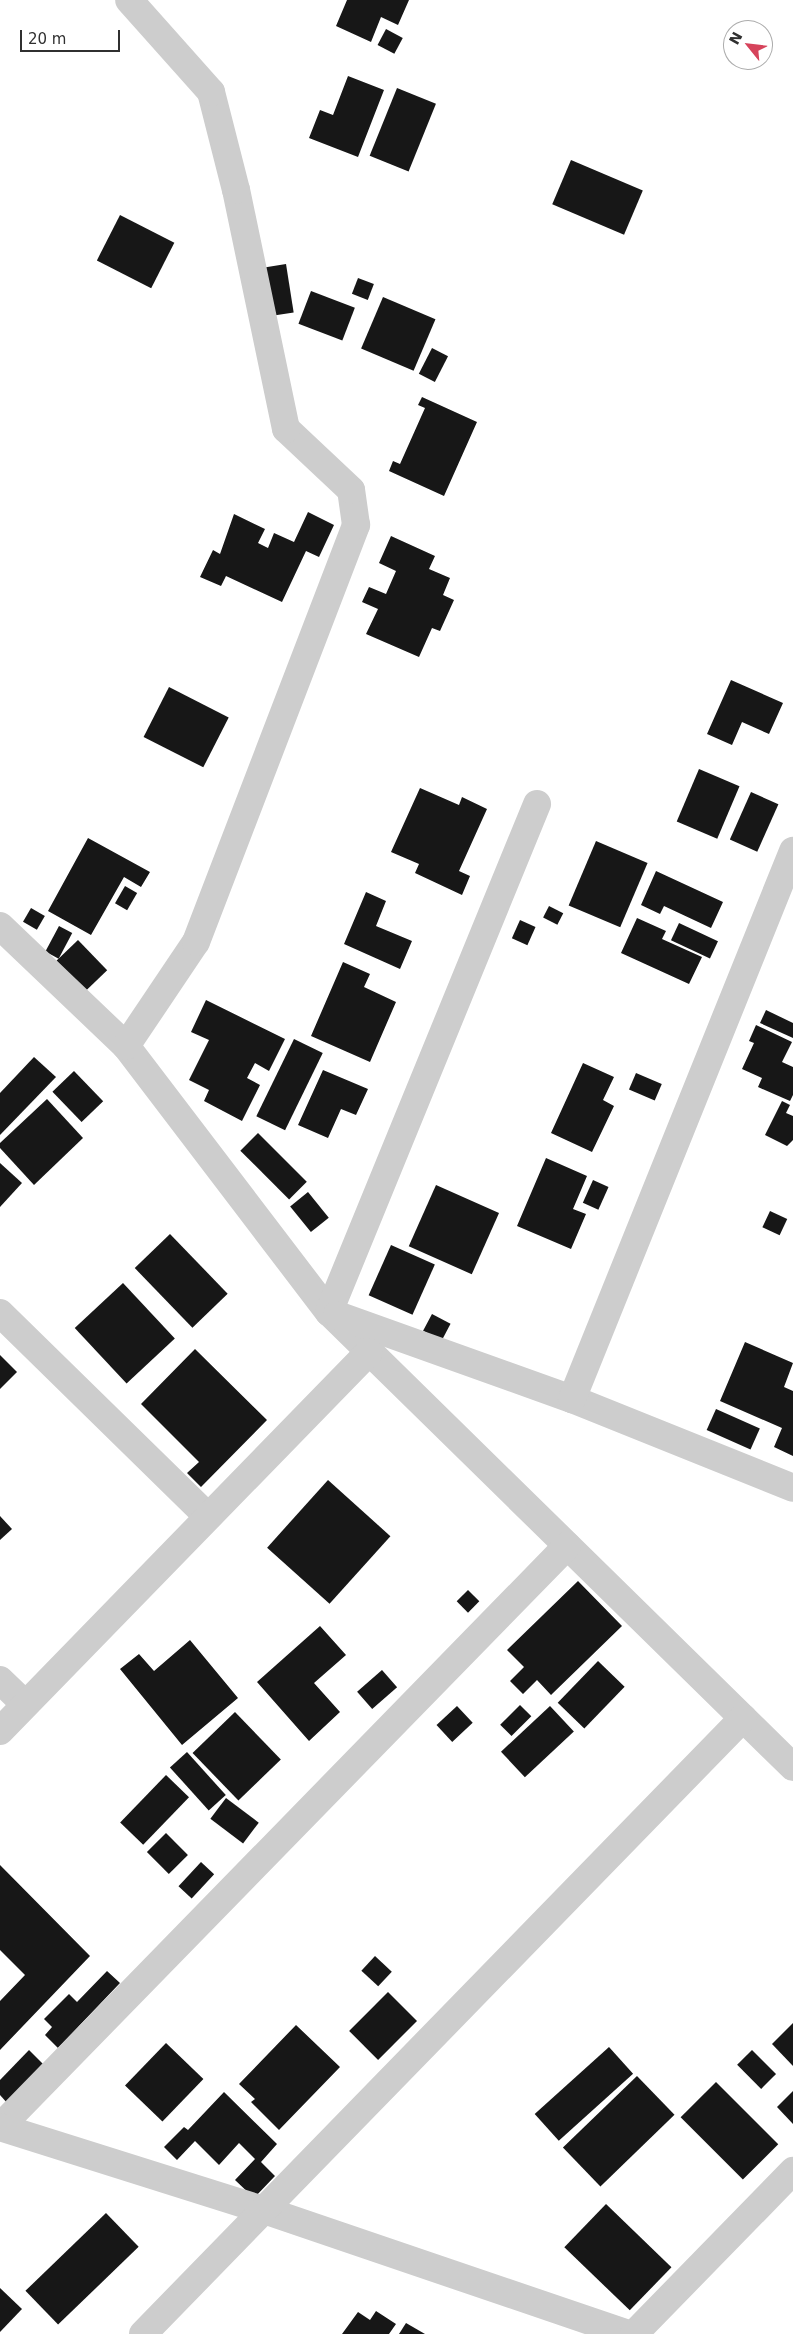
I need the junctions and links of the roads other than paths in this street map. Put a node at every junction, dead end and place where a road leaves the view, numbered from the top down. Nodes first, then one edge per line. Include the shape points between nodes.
1 (129, 0) edge
2 (537, 804) dead end
3 (793, 851) edge
4 (0, 926) edge
5 (126, 1046) junction
6 (329, 1312) junction
7 (0, 1313) edge
8 (369, 1352) junction
9 (572, 1399) junction
10 (793, 1488) edge
11 (208, 1517) junction
12 (567, 1546) junction
13 (0, 1680) edge
14 (25, 1704) junction
15 (743, 1718) junction
16 (0, 1730) edge
17 (793, 1767) edge
18 (0, 2127) edge
19 (793, 2170) edge
20 (264, 2210) junction
21 (143, 2334) edge
22 (629, 2334) edge
23 (634, 2334) edge

1 - 5 street via 211,92 236,190 286,429 351,490 356,525 196,942
2 - 6 street
3 - 9 street
4 - 5 street
5 - 6 street
6 - 8 street
6 - 9 street
7 - 11 street
8 - 11 street
8 - 12 street
9 - 10 street
11 - 14 street
12 - 15 street
12 - 18 street
13 - 14 street
14 - 16 street
15 - 17 street
15 - 20 street
18 - 20 street
19 - 23 street
20 - 21 street
20 - 22 street

